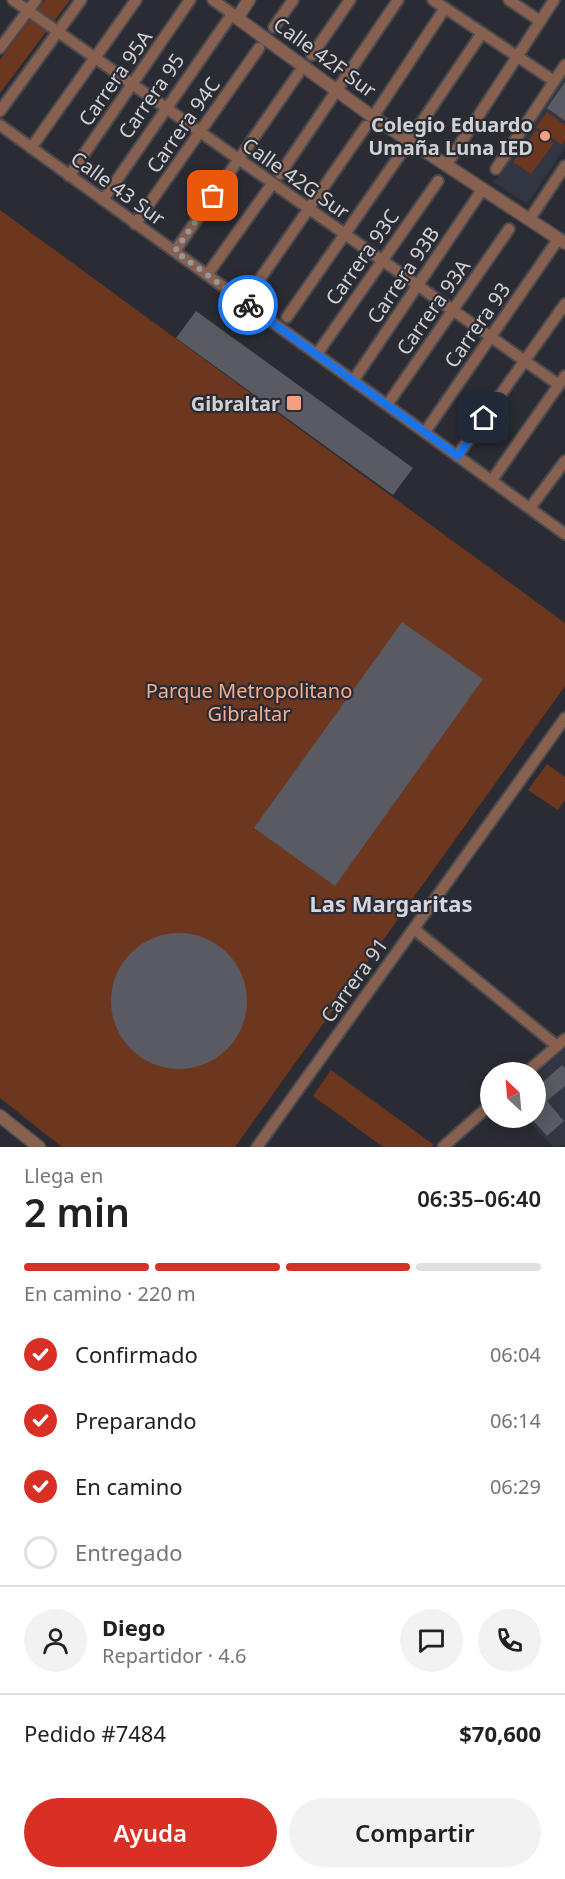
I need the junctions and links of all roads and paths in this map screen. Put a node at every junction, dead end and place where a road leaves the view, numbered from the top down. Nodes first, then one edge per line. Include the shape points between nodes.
1 (13, 0) edge
2 (36, 0) edge
3 (81, 0) edge
4 (136, 0) edge
5 (190, 0) edge
6 (213, 0) edge
7 (249, 0) edge
8 (293, 0) edge
9 (350, 0) edge
10 (398, 0) edge
11 (433, 0) edge
12 (509, 0) edge
13 (554, 0) edge
14 (445, 8) junction
15 (28, 11) junction
16 (235, 16) junction
17 (540, 21) junction
18 (274, 27) dead end
19 (58, 32) junction
20 (482, 33) junction
21 (0, 48) edge
22 (259, 48) dead end
23 (312, 55) dead end
24 (517, 57) junction
25 (94, 58) junction
26 (565, 65) edge
27 (298, 74) dead end
28 (554, 81) junction
29 (132, 84) junction
30 (336, 90) junction
31 (166, 108) junction
32 (0, 111) edge
33 (369, 121) junction
34 (0, 125) edge
35 (200, 132) junction
36 (416, 132) dead end
37 (31, 148) junction
38 (402, 152) dead end
39 (451, 158) dead end
40 (238, 159) junction
41 (565, 166) edge
42 (496, 169) dead end
43 (280, 174) dead end
44 (69, 176) junction
45 (438, 181) dead end
46 (272, 184) junction
47 (482, 190) junction
48 (103, 200) junction
49 (308, 208) junction
50 (529, 220) junction
51 (135, 224) junction
52 (509, 230) dead end
53 (343, 234) junction
54 (562, 240) edge
55 (175, 251) junction
56 (381, 260) junction
57 (207, 275) junction
58 (418, 284) junction
59 (244, 302) junction
60 (565, 304) edge
61 (453, 309) junction
62 (287, 317) dead end
63 (490, 337) junction
64 (317, 354) junction
65 (525, 361) junction
66 (562, 380) edge
67 (353, 381) junction
68 (387, 405) junction
69 (425, 432) junction
70 (458, 456) junction
71 (565, 461) edge
72 (492, 480) junction
73 (530, 508) junction
74 (565, 533) edge
75 (565, 718) edge
76 (414, 928) junction
77 (561, 1042) edge
78 (538, 1062) edge
79 (480, 1114) edge
80 (2, 1122) edge
81 (39, 1147) edge
82 (257, 1147) edge
83 (443, 1147) edge

1 - 15 street, Calle 42G Sur
2 - 15 street
3 - 19 street
4 - 25 street
5 - 29 street, Carrera 95A
6 - 16 street, Calle 42F Sur
7 - 16 street, Carrera 95
8 - 18 street
9 - 23 street
10 - 30 street
11 - 14 street
12 - 17 street
13 - 17 street
14 - 20 street
14 - 33 street
15 - 19 street, Calle 42G Sur
15 - 21 street
16 - 30 street, Calle 42F Sur
16 - 31 street, Carrera 95
17 - 24 street
19 - 25 street, Calle 42G Sur
19 - 32 street
20 - 24 street
20 - 36 street
22 - 35 street, Carrera 94C
24 - 28 street
24 - 39 street
25 - 29 street, Calle 42G Sur
25 - 37 street
26 - 28 street
27 - 40 street
28 - 42 street
29 - 31 street, Calle 42G Sur
29 - 44 street, Carrera 95A
30 - 33 street, Calle 42F Sur
30 - 43 street
31 - 35 street, Calle 42G Sur
31 - 48 street, Carrera 95
33 - 47 street, Calle 42F Sur
33 - 49 street
34 - 37 street, Calle 43 Sur
35 - 40 street, Calle 42G Sur
35 - 51 street, Carrera 94C
37 - 44 street, Calle 43 Sur
38 - 53 street
40 - 46 street, Calle 42G Sur
40 - 55 street
41 - 50 street
44 - 48 street, Calle 43 Sur
45 - 56 street, Carrera 93C
46 - 49 street, Calle 42G Sur
46 - 57 street
47 - 50 street, Calle 42F Sur
47 - 58 street, Carrera 93B
48 - 51 street, Calle 43 Sur
49 - 53 street, Calle 42G Sur
49 - 59 street
50 - 54 street, Calle 42F Sur
51 - 55 street, Calle 43 Sur
52 - 61 street, Carrera 93A
53 - 56 street, Calle 42G Sur
53 - 62 street
54 - 63 street, Carrera 93
55 - 57 street, Calle 43 Sur
56 - 58 street, Calle 42G Sur
56 - 64 street, Carrera 93C
57 - 59 street, Calle 43 Sur
58 - 61 street, Calle 42G Sur
58 - 67 street, Carrera 93B
59 - 64 street, Calle 43 Sur
60 - 65 street
61 - 63 street, Calle 42G Sur
61 - 68 street, Carrera 93A
63 - 65 street, Calle 42G Sur
63 - 69 street, Carrera 93
64 - 67 street, Calle 43 Sur
65 - 66 street, Calle 42G Sur
65 - 70 street
66 - 72 street
67 - 68 street, Calle 43 Sur
68 - 69 street, Calle 43 Sur
69 - 70 street, Calle 43 Sur
70 - 72 street, Calle 43 Sur
71 - 73 street
72 - 73 street, Calle 43 Sur
73 - 74 street, Calle 43 Sur
75 - 76 street, Carrera 91
76 - 77 street
76 - 82 street, Carrera 91
77 - 78 street
79 - 83 street
80 - 81 street

